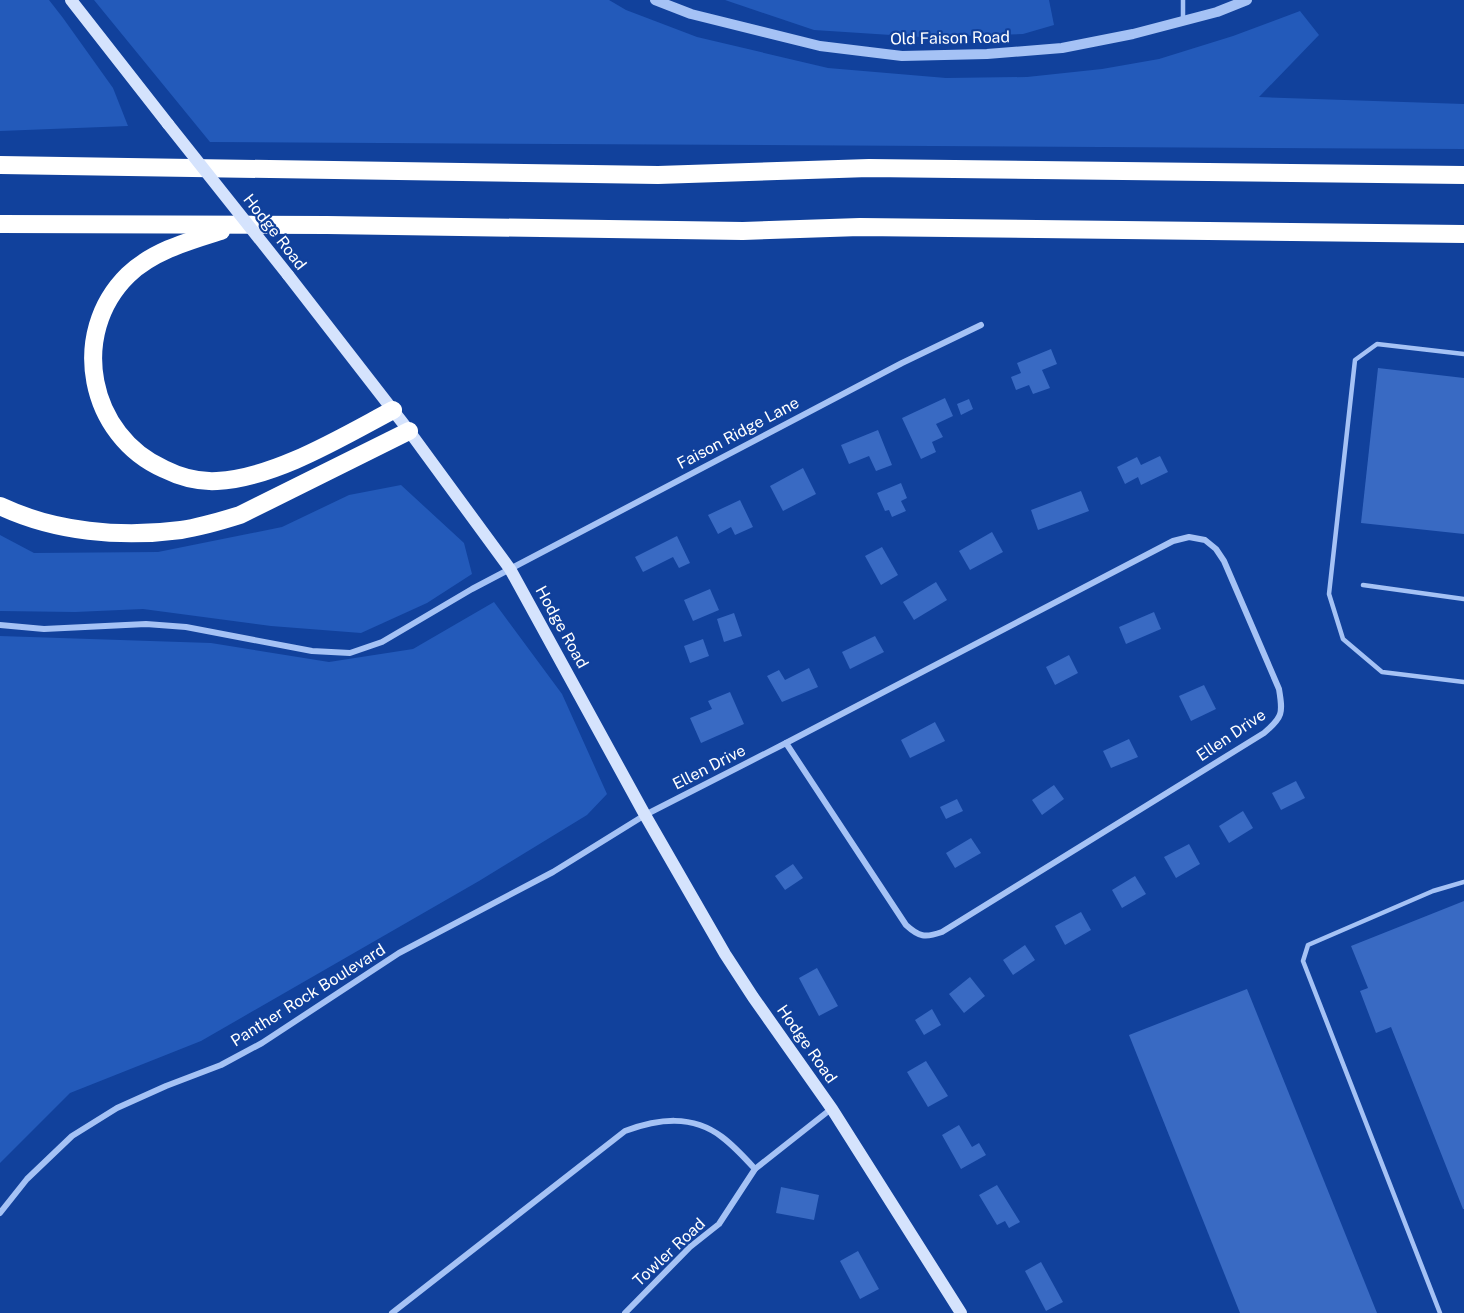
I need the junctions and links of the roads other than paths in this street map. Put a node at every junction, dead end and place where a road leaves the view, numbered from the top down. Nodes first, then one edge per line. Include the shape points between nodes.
1 (71, 0) edge
2 (655, 0) edge
3 (1184, 0) edge
4 (1246, 0) edge
5 (1184, 21) junction
6 (0, 165) edge
7 (1464, 176) edge
8 (0, 224) edge
9 (240, 225) junction
10 (1408, 234) junction
11 (1464, 234) edge
12 (1464, 242) edge
13 (981, 325) dead end
14 (1464, 354) edge
15 (393, 411) junction
16 (410, 431) junction
17 (0, 506) edge
18 (510, 568) junction
19 (1363, 585) dead end
20 (1464, 599) edge
21 (0, 625) edge
22 (1464, 682) edge
23 (786, 743) junction
24 (645, 815) junction
25 (1464, 882) edge
26 (832, 1109) junction
27 (755, 1169) junction
28 (0, 1213) edge
29 (392, 1313) edge
30 (625, 1313) edge
31 (961, 1313) edge
32 (1440, 1313) edge

1 - 15 main road, Hodge Road, bridge
2 - 5 street, Old Faison Road via 691,14 820,46 902,56 1062,48
3 - 5 lane
4 - 5 street, Old Faison Road
6 - 7 highway via 658,175 869,168
8 - 9 highway
9 - 10 highway
9 - 15 highway via 146,260 127,276 101,315 95,336 94,379 108,420 123,441 139,455 176,475 216,481 267,471
10 - 11 highway
10 - 12 highway
13 - 18 street, Faison Ridge Lane
14 - 22 lane via 1377,344 1355,360 1329,594 1343,639 1382,672
15 - 16 main road, Hodge Road
16 - 17 highway via 240,515 182,530 120,533 76,529
16 - 18 main road, Hodge Road
18 - 21 street, Faison Ridge Lane via 382,642 350,653 312,651 186,627 146,624 44,629
18 - 24 main road, Hodge Road
19 - 20 lane
23 - 23 street, Ellen Drive via 906,925 929,937 1264,733 1276,723 1282,705 1279,689 1224,561 1205,540 1189,537 1173,541
23 - 24 street, Ellen Drive
24 - 26 main road, Hodge Road via 725,954
24 - 28 street, Panther Rock Boulevard via 553,872 399,953 252,1048 117,1108 72,1136 27,1179
25 - 32 lane via 1433,891 1308,945 1303,961
26 - 27 street, Towler Road
26 - 31 main road, Hodge Road
27 - 29 street via 721,1136 697,1123 669,1120 625,1131
27 - 30 street, Towler Road via 719,1224 690,1247

